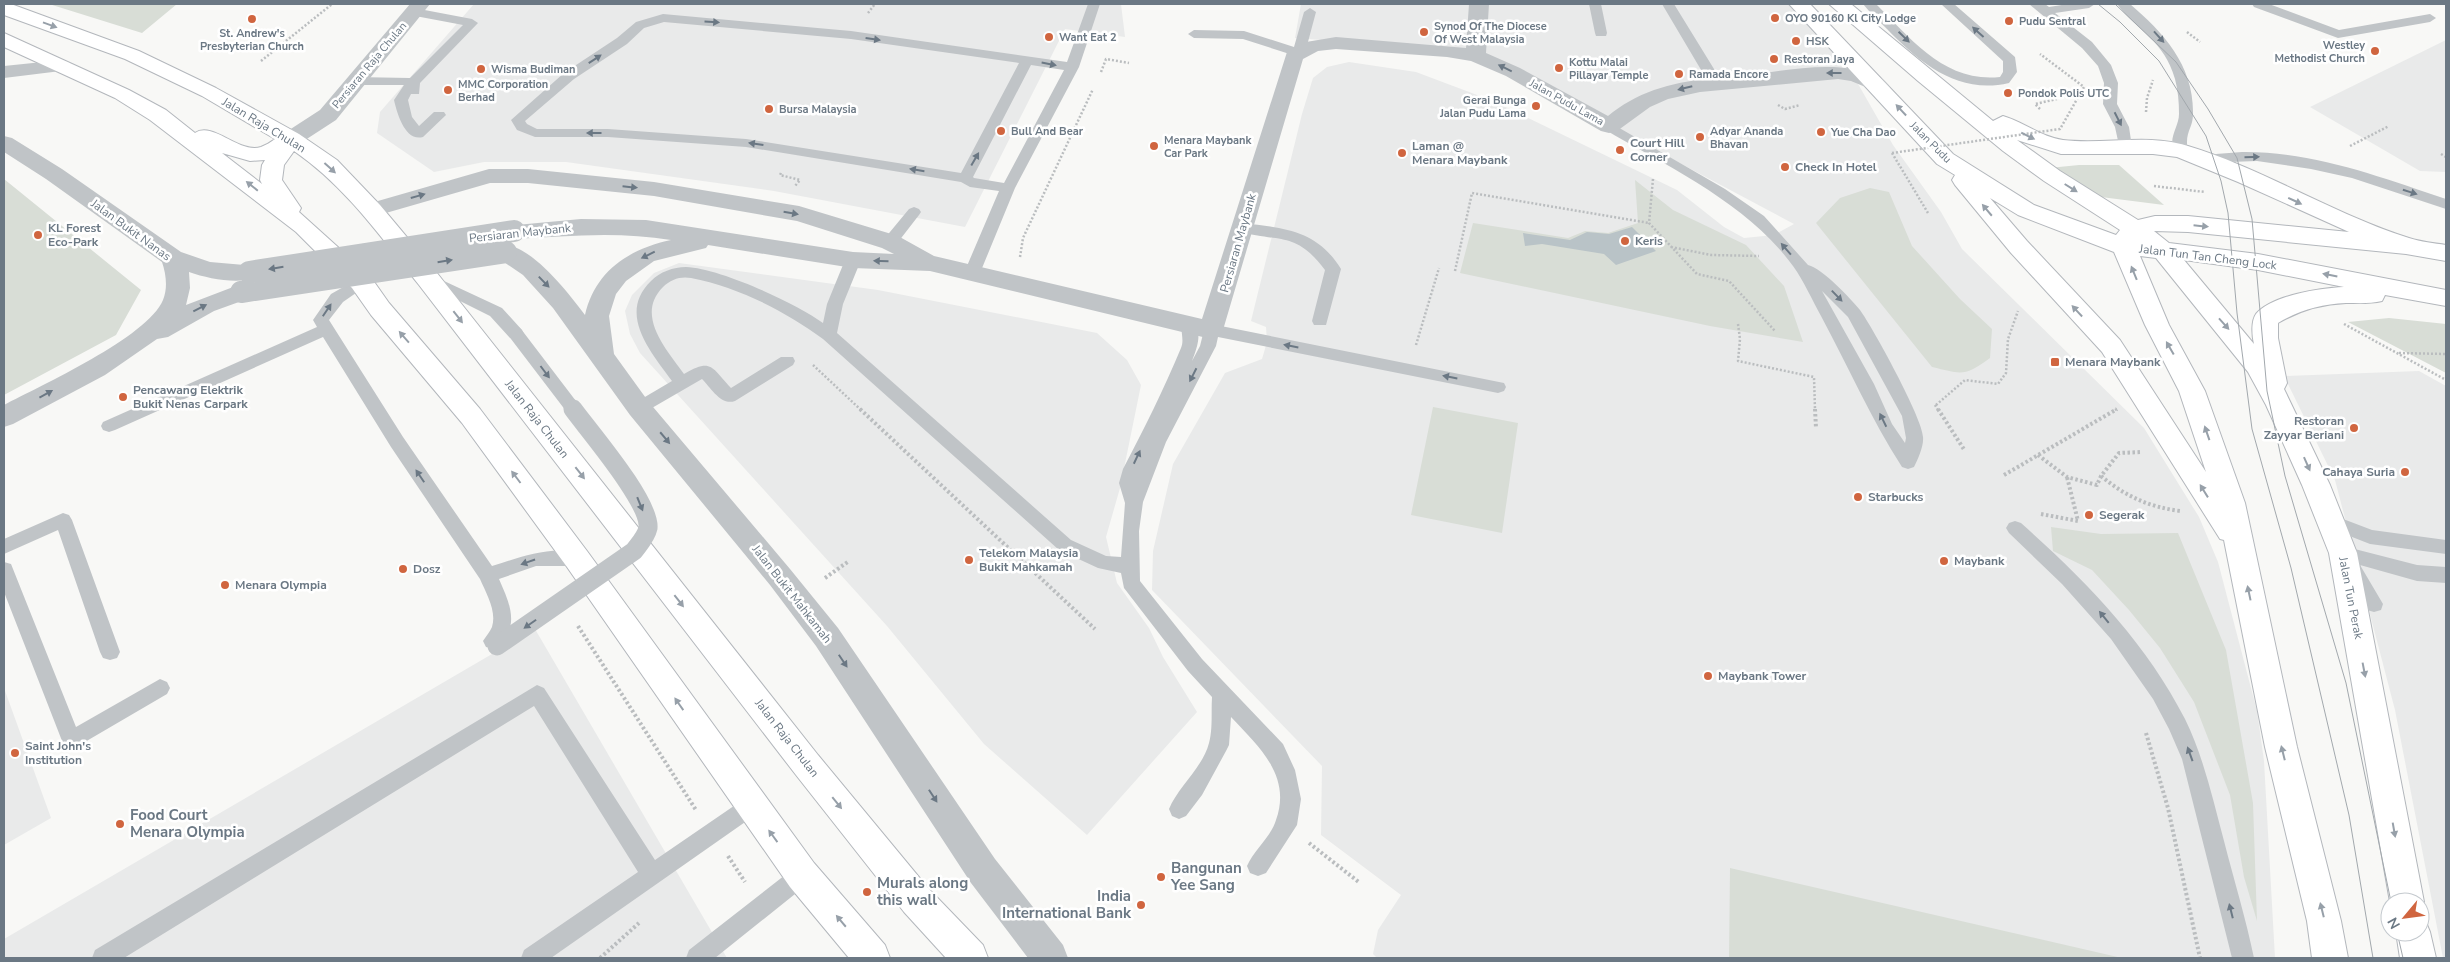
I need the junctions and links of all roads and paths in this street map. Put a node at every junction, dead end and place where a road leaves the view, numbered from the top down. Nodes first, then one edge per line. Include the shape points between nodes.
1 (332, 4) edge
2 (1094, 4) edge
3 (1479, 4) edge
4 (1595, 4) edge
5 (1654, 4) edge
6 (1668, 4) edge
7 (1799, 4) edge
8 (1839, 4) edge
9 (1869, 4) edge
10 (1947, 4) edge
11 (2036, 4) edge
12 (2089, 4) edge
13 (2123, 4) edge
14 (2258, 4) edge
15 (4, 8) edge
16 (417, 8) edge
17 (1310, 12) dead end
18 (2430, 18) dead end
19 (2181, 28) dead end
20 (1601, 33) dead end
21 (1194, 34) dead end
22 (4, 39) edge
23 (2195, 44) dead end
24 (1299, 53) junction
25 (2040, 54) dead end
26 (1476, 56) junction
27 (1027, 60) junction
28 (261, 61) dead end
29 (1129, 63) dead end
30 (62, 66) junction
31 (1072, 68) junction
32 (4, 72) edge
33 (2155, 74) dead end
34 (1098, 77) dead end
35 (1925, 77) junction
36 (354, 81) junction
37 (412, 82) junction
38 (1715, 82) junction
39 (1094, 86) dead end
40 (1880, 87) junction
41 (415, 96) dead end
42 (2057, 99) dead end
43 (1801, 104) dead end
44 (1785, 109) dead end
45 (2042, 110) dead end
46 (439, 115) dead end
47 (158, 116) junction
48 (2148, 117) dead end
49 (2054, 123) dead end
50 (1609, 126) junction
51 (2389, 126) dead end
52 (2060, 129) junction
53 (291, 139) junction
54 (4, 143) edge
55 (2350, 146) dead end
56 (2125, 147) junction
57 (2181, 151) junction
58 (2441, 154) dead end
59 (2446, 157) edge
60 (1946, 159) junction
61 (2203, 159) junction
62 (1654, 173) dead end
63 (965, 178) junction
64 (1008, 188) junction
65 (2446, 204) edge
66 (372, 210) junction
67 (914, 212) dead end
68 (1928, 213) dead end
69 (1650, 223) junction
70 (304, 227) junction
71 (1242, 228) junction
72 (2129, 237) junction
73 (712, 239) junction
74 (510, 241) junction
75 (890, 242) junction
76 (2406, 246) junction
77 (1671, 247) junction
78 (2164, 251) junction
79 (2446, 253) edge
80 (1767, 256) dead end
81 (173, 258) junction
82 (853, 260) junction
83 (1020, 261) dead end
84 (930, 263) junction
85 (1800, 264) junction
86 (1439, 268) dead end
87 (1455, 270) dead end
88 (972, 273) junction
89 (428, 279) junction
90 (245, 282) junction
91 (361, 282) junction
92 (2446, 300) edge
93 (2018, 312) dead end
94 (1320, 321) dead end
95 (1738, 324) dead end
96 (2342, 324) dead end
97 (1200, 328) junction
98 (326, 329) junction
99 (1775, 331) dead end
100 (829, 335) junction
101 (128, 350) junction
102 (2398, 352) junction
103 (2446, 354) edge
104 (602, 360) junction
105 (787, 361) joint
106 (1408, 369) junction
107 (2446, 380) edge
108 (683, 384) junction
109 (1498, 387) dead end
110 (2280, 404) junction
111 (1936, 405) dead end
112 (639, 408) junction
113 (2118, 409) dead end
114 (4, 417) edge
115 (109, 426) dead end
116 (1816, 428) dead end
117 (2146, 452) dead end
118 (2038, 455) junction
119 (2004, 474) dead end
120 (2101, 476) junction
121 (2067, 477) junction
122 (1134, 504) junction
123 (2182, 511) dead end
124 (2034, 512) dead end
125 (2330, 521) junction
126 (2015, 528) dead end
127 (4, 547) edge
128 (2240, 547) junction
129 (2446, 547) edge
130 (2343, 553) junction
131 (577, 559) junction
132 (848, 561) dead end
133 (1129, 566) junction
134 (4, 570) edge
135 (818, 570) dead end
136 (488, 575) junction
137 (2446, 575) edge
138 (825, 578) junction
139 (830, 585) dead end
140 (2374, 604) dead end
141 (575, 620) dead end
142 (1095, 629) dead end
143 (110, 652) dead end
144 (160, 688) dead end
145 (1222, 696) junction
146 (2144, 729) dead end
147 (751, 806) junction
148 (1179, 809) dead end
149 (711, 834) junction
150 (1258, 866) dead end
151 (652, 875) junction
152 (802, 875) junction
153 (2405, 892) edge
154 (762, 908) junction
155 (634, 927) dead end
156 (2415, 942) edge
157 (103, 958) edge
158 (532, 958) edge
159 (600, 958) edge
160 (697, 958) edge
161 (872, 958) edge
162 (970, 958) edge
163 (1050, 958) edge
164 (2200, 958) edge
165 (2244, 958) edge
166 (2330, 958) edge
167 (2418, 958) edge

1 - 28 path
2 - 31 lane
3 - 26 street
4 - 20 lane
5 - 6 lane
6 - 38 lane
7 - 40 main road, Jalan Pudu
8 - 35 main road
9 -> 10 lane via 1927,60 1945,72 1980,83 2004,80 2010,72 2010,60
11 - 12 lane via 2046,11
11 -> 56 lane via 2087,45 2104,65 2111,83 2110,104 2122,127
13 -> 57 lane via 2168,47 2176,61 2186,91 2186,117 2179,135
14 - 18 lane via 2338,34
15 -> 53 main road, Jalan Raja Chulan via 132,55 209,92
16 - 36 street, Persiaran Raja Chulan
16 - 37 lane via 472,23
17 - 24 lane
19 - 23 path via 2200,42
21 - 24 lane via 1244,35
22 - 30 main road
24 - 26 street via 1313,46 1336,43
24 - 71 street, Persiaran Maybank via 1291,62
25 - 52 path, bridge via 2084,87
50 -> 26 street, Jalan Pudu Lama via 1513,72
27 -> 31 lane
63 -> 27 lane
63 -> 27 lane via 746,143 608,133 535,133 522,127 518,120 569,76 640,25 663,18 796,28
29 - 34 path via 1106,59
30 - 32 street
30 - 47 main road via 122,94
31 - 64 lane
33 - 48 path via 2145,110
35 -> 56 main road via 2044,143 2080,149
35 -> 72 main road
36 - 37 lane via 375,83 396,79
36 - 53 street, Persiaran Raja Chulan via 328,115
37 - 41 lane
37 - 46 lane via 401,100 405,118 418,134
40 -> 38 street, Jalan Pudu Lama via 1856,75 1838,73
38 -> 50 street, Jalan Pudu Lama via 1646,101 1630,108
39 - 83 path via 1023,238
60 -> 40 main road, Jalan Pudu
42 - 45 path via 2036,104
43 - 44 path
47 - 53 main road via 237,151 252,154 266,152
70 -> 47 main road
49 - 52 path
85 -> 50 lane via 1774,235 1742,208 1697,177
51 - 55 path
52 - 68 path, bridge via 1892,153
53 -> 66 main road, Jalan Raja Chulan via 329,165
53 - 70 main road via 273,165 271,180
54 - 81 street, Jalan Bukit Nanas
56 - 57 main road
57 - 61 main road
58 - 59 path
60 - 72 main road, Jalan Pudu via 2026,210
128 -> 60 main road via 2111,346 2019,247
61 -> 65 lane via 2263,157 2303,162 2339,169
61 -> 76 main road
62 - 69 path
63 - 64 lane via 970,182
64 - 88 lane
66 -> 75 street, Persiaran Maybank via 489,176 528,176 654,189 799,214
66 - 89 main road, Jalan Raja Chulan
67 - 75 lane
69 - 77 path
69 - 87 path via 1472,194
70 - 91 main road
71 - 94 lane via 1292,237 1312,245 1323,257 1333,270
71 - 97 street, Persiaran Maybank
72 -> 76 main road, Jalan Tun Tan Cheng Lock via 2152,224 2188,224
72 - 78 main road, Jalan Tun Tan Cheng Lock
128 -> 72 main road via 2231,503 2192,391 2157,325
73 - 74 street, Persiaran Maybank via 646,228 582,226
73 - 82 street, Persiaran Maybank
73 -> 104 street via 656,251 633,262 615,277 596,316
74 - 90 street, Persiaran Maybank, bridge
74 -> 104 street, Jalan Bukit Mahkamah via 562,302
75 - 84 street, Persiaran Maybank
76 - 79 main road, Jalan Tun Tan Cheng Lock
77 - 80 path via 1711,255
77 - 99 path via 1697,274 1729,281
92 -> 78 main road, Jalan Tun Tan Cheng Lock via 2258,262
78 -> 110 main road, Jalan Tun Perak via 2257,366
81 - 90 street
81 - 101 street, Jalan Bukit Nanas via 178,272 178,288 172,306
84 -> 82 street, Persiaran Maybank
82 - 100 lane via 835,304
84 - 88 street, Persiaran Maybank
85 -> 85 lane via 1854,314 1884,366 1910,416 1915,438 1908,462 1885,426 1866,384
86 - 106 path
88 - 97 street, Persiaran Maybank
89 -> 136 lane, bridge via 496,312 516,334 628,482 640,501 648,527 634,550 495,643 503,627 503,616
89 -> 162 main road, Jalan Raja Chulan via 813,772 916,900
101 -> 90 street
98 -> 91 lane via 321,320 331,304
131 -> 91 main road via 471,416 380,310
92 - 110 main road via 2353,295 2316,298 2284,307 2266,319 2265,338
93 - 111 path via 2008,339 2006,373 1998,384 1964,380
95 - 116 path via 1738,361 1814,377
96 - 102 path
106 -> 97 lane
122 -> 97 lane via 1128,483 1132,469
97 -> 122 lane via 1208,346 1148,466
98 - 115 lane
136 -> 98 lane via 397,442
100 - 108 lane via 817,325 744,288 692,273 668,276 647,295 643,311 646,326
100 - 133 lane via 1065,545 1104,563
114 -> 101 street, Jalan Bukit Nanas
102 - 103 path
102 - 107 path
104 - 112 street, Jalan Bukit Mahkamah
105 - 108 lane via 729,397 704,370
105 - 142 path via 795,367 807,359
109 -> 106 lane
108 - 112 lane
110 -> 125 main road, Jalan Tun Perak
112 -> 163 street, Jalan Bukit Mahkamah via 827,637 983,871
113 - 118 path
117 - 120 path via 2119,453
118 - 119 path
118 - 121 path
120 - 121 path via 2097,485
120 - 123 path via 2121,494 2157,509
121 - 124 path via 2078,522
122 - 133 lane
125 - 129 lane via 2370,537
125 - 130 main road, Jalan Tun Perak
165 -> 126 lane via 2181,728 2135,654 2073,581
127 - 143 lane via 63,520
166 -> 128 main road via 2324,921 2281,747
130 - 137 lane via 2417,573
130 - 140 lane
130 -> 153 main road, Jalan Tun Perak
131 -> 136 lane via 536,560
147 -> 131 main road
132 - 138 path
133 - 145 lane via 1131,583 1140,597
134 - 144 lane via 72,740
135 - 138 path
138 - 139 path
141 - 149 path
145 - 148 lane via 1219,745
145 - 150 lane via 1276,752 1289,787 1291,799 1286,825
146 - 164 path via 2168,808
147 - 149 lane
152 -> 147 main road
149 - 151 lane
149 - 154 path
151 - 157 lane via 537,694
151 - 158 lane
152 - 154 lane
161 -> 152 main road
154 - 160 lane
155 - 159 path
156 - 167 main road

